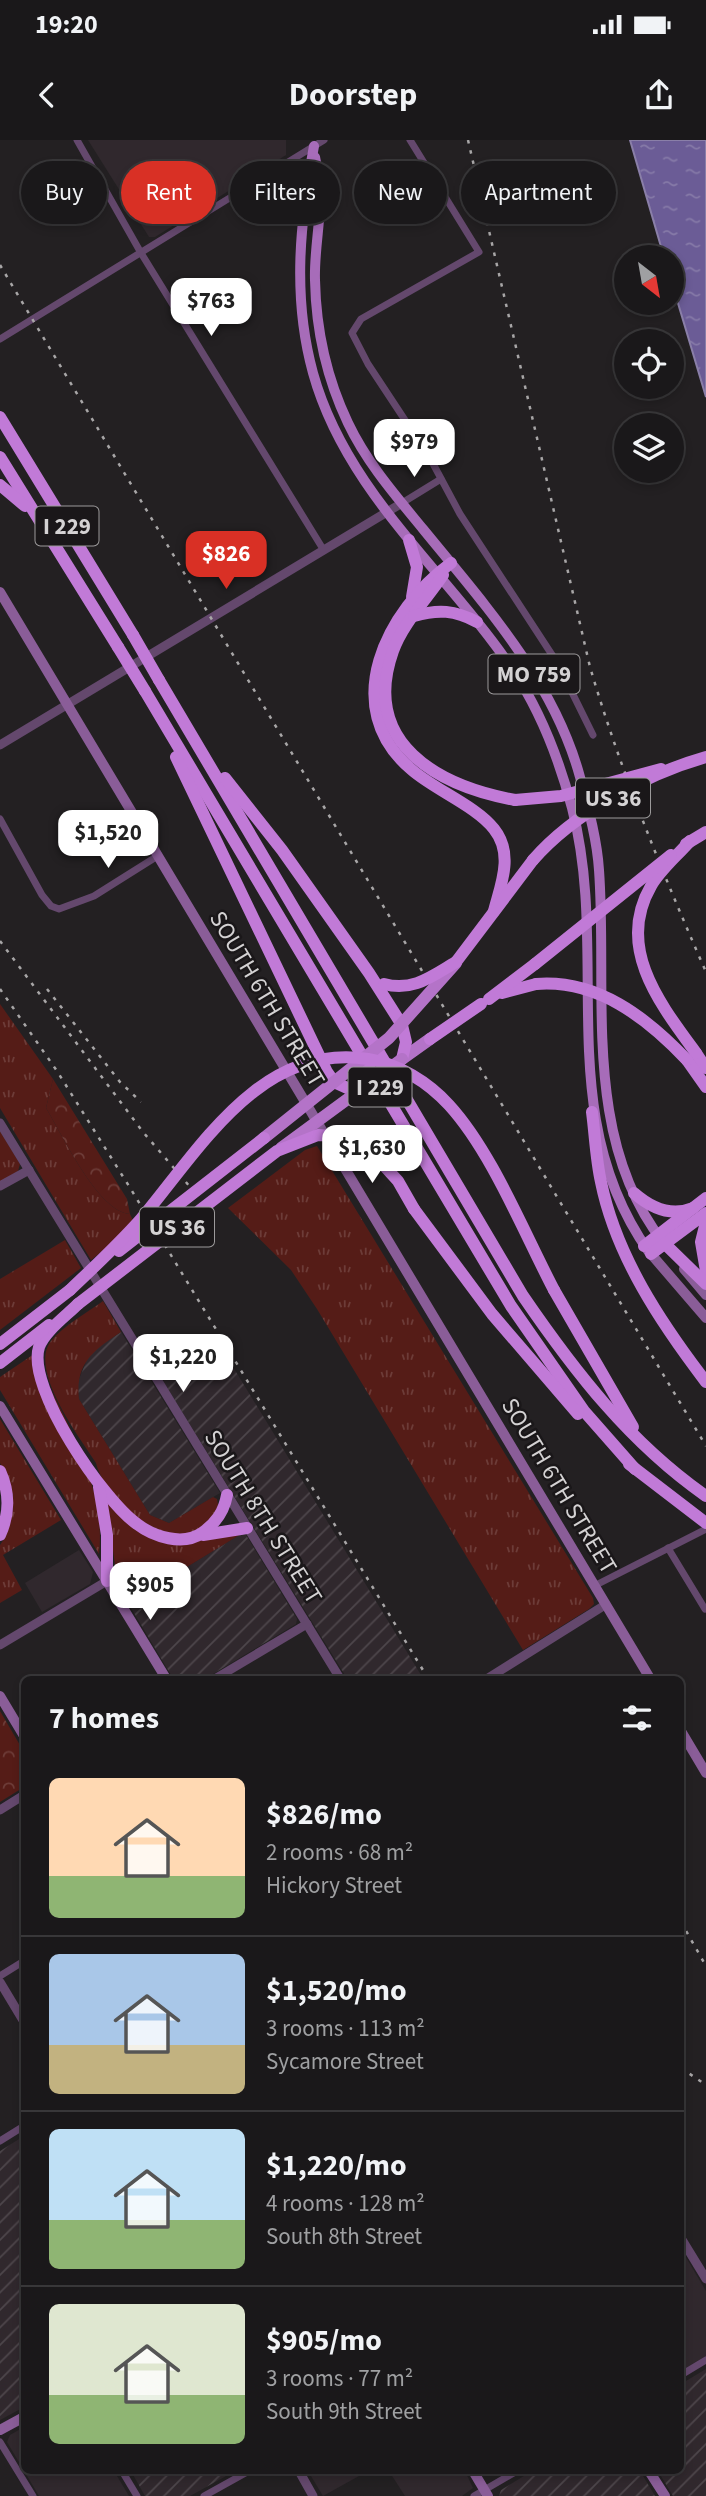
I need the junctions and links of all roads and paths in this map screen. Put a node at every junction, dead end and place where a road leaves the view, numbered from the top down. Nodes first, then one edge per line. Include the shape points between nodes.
1 (77, 140) edge
2 (324, 140) edge
3 (410, 140) edge
4 (313, 143) edge
5 (141, 253) junction
6 (0, 339) edge
7 (0, 417) edge
8 (0, 457) edge
9 (441, 479) junction
10 (0, 485) edge
11 (402, 503) junction
12 (386, 513) junction
13 (33, 514) junction
14 (409, 540) junction
15 (323, 549) junction
16 (451, 563) junction
17 (440, 575) junction
18 (0, 592) edge
19 (411, 599) junction
20 (414, 616) junction
21 (477, 622) junction
22 (66, 705) junction
23 (167, 730) junction
24 (191, 733) junction
25 (593, 735) dead end
26 (0, 745) edge
27 (706, 757) edge
28 (692, 761) junction
29 (0, 818) edge
30 (706, 832) edge
31 (690, 841) junction
32 (156, 857) junction
33 (494, 911) junction
34 (456, 962) junction
35 (382, 987) junction
36 (485, 1001) junction
37 (402, 1025) junction
38 (692, 1057) junction
39 (402, 1059) junction
40 (706, 1068) edge
41 (334, 1082) junction
42 (706, 1087) edge
43 (356, 1091) junction
44 (592, 1112) junction
45 (0, 1123) edge
46 (277, 1151) junction
47 (29, 1170) junction
48 (0, 1186) edge
49 (634, 1193) junction
50 (704, 1206) edge
51 (706, 1222) edge
52 (662, 1240) junction
53 (647, 1250) junction
54 (706, 1271) edge
55 (706, 1284) edge
56 (70, 1290) junction
57 (706, 1295) edge
58 (78, 1304) junction
59 (706, 1318) edge
60 (0, 1344) edge
61 (4, 1360) edge
62 (706, 1382) edge
63 (0, 1406) edge
64 (647, 1448) junction
65 (635, 1469) junction
66 (0, 1471) edge
67 (93, 1474) junction
68 (227, 1495) junction
69 (706, 1496) edge
70 (706, 1523) edge
71 (247, 1528) junction
72 (706, 1529) edge
73 (0, 1535) edge
74 (197, 1536) junction
75 (668, 1548) junction
76 (107, 1581) junction
77 (594, 1586) junction
78 (605, 1605) junction
79 (705, 1609) edge
80 (307, 1625) junction
81 (0, 1644) edge
82 (165, 1676) edge
83 (220, 1676) edge
84 (339, 1676) edge
85 (491, 1676) edge
86 (649, 1676) edge
87 (0, 1696) edge
88 (21, 1731) edge
89 (684, 1736) edge
90 (706, 1773) edge
91 (21, 1797) edge
92 (0, 1810) edge
93 (21, 1963) edge
94 (0, 1979) edge
95 (21, 2017) edge
96 (21, 2128) edge
97 (0, 2141) edge
98 (684, 2243) edge
99 (706, 2279) edge
100 (706, 2360) edge
101 (684, 2373) edge
102 (21, 2419) edge
103 (0, 2430) edge
104 (0, 2442) edge
105 (124, 2474) edge
106 (244, 2474) edge
107 (301, 2474) edge
108 (474, 2474) edge
109 (513, 2474) edge
110 (651, 2474) edge
111 (486, 2493) edge
112 (33, 2496) edge
113 (137, 2496) edge
114 (204, 2496) edge
115 (313, 2496) edge
116 (474, 2496) edge
117 (665, 2496) edge

1 - 5 street
2 - 4 street
3 - 9 street via 479,252 361,319 352,333
4 - 5 street
4 - 11 main road, MO 759 via 320,191 315,278 324,353 348,424
4 - 12 main road, MO 759 via 298,258 306,342 328,416
5 - 6 street
5 - 15 street
7 - 24 highway, I 229, bridge
8 - 13 highway, I 229
9 - 11 street
9 - 25 street via 558,664
10 - 13 highway
11 - 12 street
11 - 16 main road, MO 759
12 - 14 main road, MO 759
12 - 15 street
13 - 23 highway, I 229, bridge
14 - 17 main road, MO 759
14 - 19 highway via 417,567
15 - 22 street
16 - 17 highway
16 - 49 main road, MO 759 via 531,668 579,774 599,865 604,1073 609,1111
17 - 19 highway
17 - 20 highway
17 - 21 main road, MO 759
18 - 22 main road, SOUTH 6TH STREET
19 - 33 highway via 377,661 377,711 396,755 495,830 505,865
20 - 21 highway via 446,611
20 - 28 highway, bridge via 393,651 386,699 402,743 440,777 467,789 515,800 561,796
21 - 44 main road, MO 759 via 532,702 561,769 573,811 584,895
22 - 26 street
22 - 32 main road, SOUTH 6TH STREET
23 - 41 highway via 183,775
23 - 65 highway, I 229 via 511,1306 584,1411
24 - 35 highway
24 - 64 highway, I 229 via 523,1296 597,1397
27 - 28 highway, US 36, bridge
28 - 33 highway, US 36, bridge via 596,807 546,845
29 - 32 street via 42,895 59,909 71,907
30 - 31 highway, US 36, bridge
31 - 36 highway, US 36, bridge
31 - 38 highway, bridge via 652,885 641,914 639,943 648,982
32 - 77 main road, SOUTH 6TH STREET
33 - 34 highway, US 36
34 - 35 highway, bridge via 421,983
34 - 37 highway, US 36, bridge
35 - 37 highway
36 - 38 highway, bridge via 536,984 561,983 598,993
36 - 39 highway, US 36, bridge
37 - 39 highway via 406,1042
37 - 41 highway, US 36, bridge
38 - 40 highway
38 - 42 highway
39 - 43 highway, US 36, bridge
41 - 43 highway
41 - 56 highway, US 36, bridge
43 - 46 highway, US 36, bridge
44 - 53 main road via 608,1169
44 - 62 highway via 600,1181 626,1254 654,1307
45 - 47 street, SOUTH 8TH STREET
46 - 58 highway, US 36, bridge
46 - 65 highway, bridge via 318,1135 351,1137 380,1159 441,1248 522,1350 581,1418
47 - 48 street
47 - 68 street, SOUTH 8TH STREET
49 - 50 highway via 664,1211
49 - 52 main road, MO 759
50 - 52 highway
51 - 54 highway via 701,1242
52 - 53 highway
52 - 55 highway
52 - 57 main road
53 - 59 main road
56 - 60 highway, US 36
56 - 64 highway, bridge via 138,1223 247,1095 280,1073 312,1060 337,1056 380,1061 432,1088 450,1106 487,1163 609,1390
58 - 61 highway, US 36
58 - 67 highway via 45,1338 38,1364 49,1402
63 - 76 main road
64 - 69 highway, I 229
65 - 70 highway, I 229
66 - 73 highway via 8,1500
67 - 74 highway via 119,1509 147,1531 171,1538
67 - 76 highway via 105,1518
68 - 71 street, SOUTH 8TH STREET
68 - 74 highway via 220,1517
71 - 74 highway
71 - 80 street, SOUTH 8TH STREET
72 - 75 street
75 - 77 street
75 - 79 street
76 - 81 street
76 - 82 main road
77 - 78 main road, SOUTH 6TH STREET
78 - 85 street
78 - 86 main road, SOUTH 6TH STREET
80 - 83 street
80 - 84 street, SOUTH 8TH STREET
87 - 88 main road
89 - 90 main road
91 - 92 street
93 - 94 street
94 - 95 street
96 - 97 street
98 - 99 street
100 - 101 street
102 - 103 main road
104 - 112 street
105 - 113 street
106 - 114 street
107 - 115 street
108 - 111 main road
109 - 111 street
110 - 117 main road
111 - 116 street

